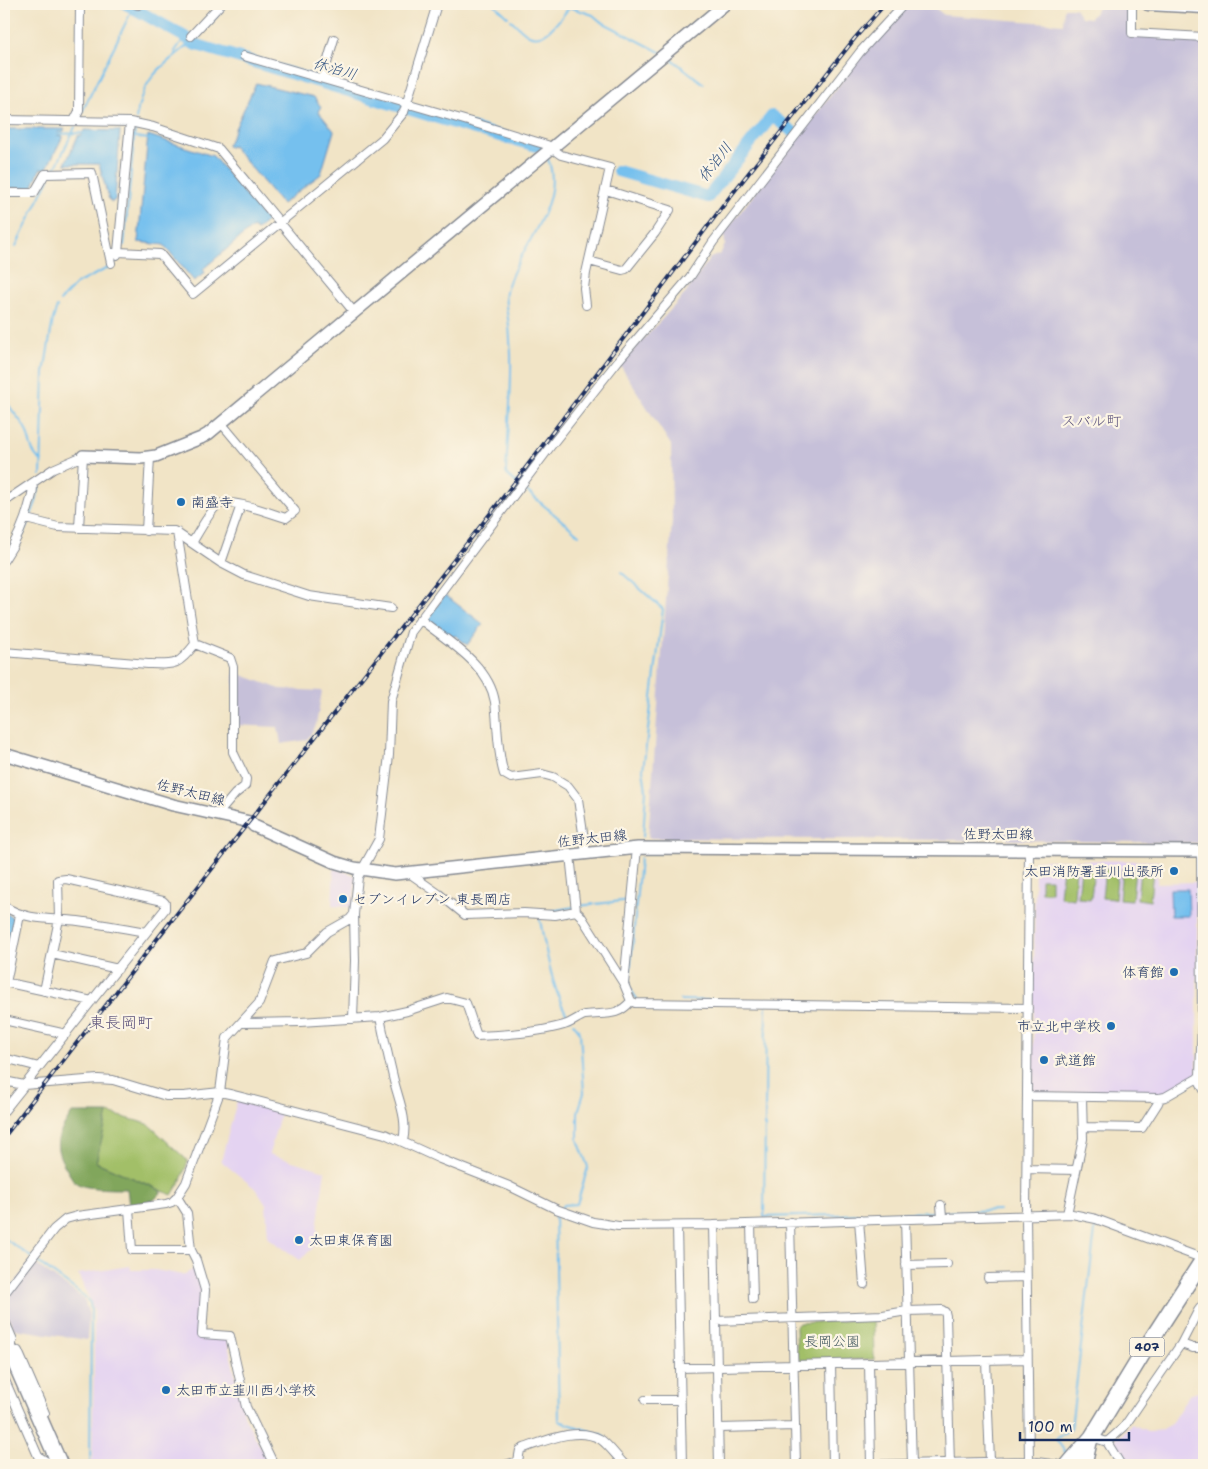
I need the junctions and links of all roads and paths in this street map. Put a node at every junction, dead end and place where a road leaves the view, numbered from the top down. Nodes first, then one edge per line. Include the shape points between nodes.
1 (80, 4) edge
2 (221, 4) edge
3 (437, 4) edge
4 (725, 4) edge
5 (904, 4) edge
6 (1132, 4) edge
7 (1148, 4) edge
8 (1204, 7) edge
9 (191, 36) dead end
10 (1204, 37) edge
11 (334, 39) dead end
12 (244, 56) dead end
13 (323, 77) junction
14 (406, 106) junction
15 (4, 120) edge
16 (74, 121) junction
17 (130, 122) junction
18 (552, 148) junction
19 (606, 190) junction
20 (4, 193) edge
21 (279, 223) junction
22 (118, 252) junction
23 (589, 261) junction
24 (586, 305) dead end
25 (354, 312) junction
26 (222, 424) junction
27 (82, 456) junction
28 (150, 457) junction
29 (32, 483) junction
30 (4, 502) edge
31 (241, 505) junction
32 (26, 519) junction
33 (79, 528) junction
34 (146, 531) junction
35 (177, 532) junction
36 (192, 543) junction
37 (4, 560) edge
38 (221, 563) junction
39 (391, 608) dead end
40 (420, 619) junction
41 (195, 644) junction
42 (4, 652) edge
43 (4, 754) edge
44 (218, 814) junction
45 (637, 848) junction
46 (1029, 849) junction
47 (1203, 851) edge
48 (586, 853) junction
49 (570, 855) junction
50 (361, 869) junction
51 (408, 874) junction
52 (4, 906) edge
53 (576, 908) junction
54 (354, 914) junction
55 (20, 915) junction
56 (59, 918) junction
57 (146, 932) junction
58 (52, 954) junction
59 (118, 969) junction
60 (5, 982) edge
61 (624, 984) junction
62 (44, 991) junction
63 (92, 1001) junction
64 (630, 1001) junction
65 (1028, 1008) junction
66 (380, 1016) junction
67 (353, 1019) junction
68 (4, 1020) edge
69 (241, 1023) junction
70 (66, 1034) junction
71 (4, 1058) edge
72 (39, 1067) junction
73 (1198, 1078) junction
74 (4, 1081) edge
75 (24, 1086) junction
76 (1204, 1090) edge
77 (220, 1092) junction
78 (1027, 1096) junction
79 (1082, 1096) junction
80 (1160, 1098) junction
81 (4, 1111) edge
82 (1083, 1127) junction
83 (402, 1141) junction
84 (1027, 1169) junction
85 (1076, 1170) junction
86 (177, 1198) junction
87 (941, 1205) dead end
88 (129, 1210) junction
89 (1068, 1214) junction
90 (1026, 1215) junction
91 (942, 1218) junction
92 (905, 1219) junction
93 (859, 1220) junction
94 (790, 1222) junction
95 (751, 1224) junction
96 (676, 1226) junction
97 (714, 1226) junction
98 (191, 1250) junction
99 (1204, 1259) edge
100 (947, 1264) dead end
101 (906, 1265) junction
102 (1026, 1277) junction
103 (988, 1278) dead end
104 (864, 1284) dead end
105 (4, 1294) edge
106 (753, 1299) dead end
107 (1204, 1303) edge
108 (907, 1311) junction
109 (4, 1319) edge
110 (792, 1319) junction
111 (716, 1321) junction
112 (4, 1337) edge
113 (1181, 1344) junction
114 (1204, 1348) edge
115 (1026, 1358) junction
116 (4, 1360) edge
117 (986, 1360) junction
118 (947, 1361) junction
119 (908, 1362) junction
120 (869, 1363) junction
121 (831, 1364) junction
122 (793, 1365) junction
123 (717, 1367) junction
124 (680, 1368) junction
125 (4, 1378) edge
126 (645, 1400) dead end
127 (680, 1400) junction
128 (795, 1426) junction
129 (719, 1428) junction
130 (1092, 1437) junction
131 (1107, 1442) junction
132 (1029, 1461) junction
133 (990, 1462) junction
134 (950, 1464) edge
135 (55, 1465) edge
136 (274, 1465) edge
137 (505, 1465) edge
138 (625, 1465) edge
139 (682, 1465) edge
140 (719, 1465) edge
141 (796, 1465) edge
142 (834, 1465) edge
143 (863, 1465) edge
144 (871, 1465) edge
145 (912, 1465) edge
146 (1059, 1465) edge
147 (1068, 1465) edge
148 (1086, 1465) edge
149 (1121, 1465) edge

1 - 16 street via 79,111
2 - 9 street
3 - 14 street
4 - 18 main road
5 - 40 street via 842,74 690,276 555,440
6 - 10 street via 1132,34
7 - 8 main road
11 - 13 street
12 - 13 street
13 - 14 street
14 - 18 street
14 - 21 street via 382,139
15 - 16 street
16 - 17 street
17 - 21 street via 218,149
17 - 22 street
18 - 19 street via 561,154 610,168
18 - 25 main road
19 - 23 street
19 - 23 street via 670,210 626,269
20 - 22 street via 34,193 45,174 92,174 111,263
21 - 22 street via 193,294 160,254
21 - 25 street
23 - 24 street via 584,288
25 - 26 main road
26 - 28 main road via 202,438
26 - 31 street via 294,511 286,518
27 - 28 main road
27 - 29 street
27 - 33 street
28 - 34 street
29 - 30 street
29 - 32 street
31 - 36 street via 218,505
31 - 38 street
32 - 33 street via 48,526
32 - 37 street
33 - 34 street
34 - 35 street
35 - 36 street
35 - 41 street
36 - 38 street
38 - 39 street via 244,575 309,596
40 - 48 street via 469,658 488,680 495,700 504,774 512,778 542,774 559,780 573,791 580,808
40 - 50 street via 411,632 391,701 390,755 379,839
41 - 42 street via 183,659 171,665
41 - 44 street via 230,658 233,667 233,752 246,779 245,786
43 - 44 main road, 佐野太田線 via 173,804
44 - 50 main road, 佐野太田線 via 250,822 334,862
45 - 46 main road, 佐野太田線
45 - 48 main road, 佐野太田線
45 - 61 street
46 - 47 main road, 佐野太田線
46 - 65 street
47 - 73 street via 1202,1023
48 - 49 main road, 佐野太田線
49 - 51 main road, 佐野太田線
49 - 53 street
50 - 51 main road, 佐野太田線
50 - 54 street
51 - 53 street via 464,915 556,915
52 - 55 street
53 - 61 street
54 - 67 street
54 - 69 street via 327,932 306,953 275,961 259,1003
55 - 56 street
55 - 60 street
56 - 57 street
56 - 57 street via 58,880 66,879 163,900 166,909
56 - 58 street
57 - 59 street
58 - 59 street
58 - 62 street
59 - 63 street
60 - 62 street
61 - 64 street
62 - 63 street
63 - 70 street
64 - 65 street
64 - 66 street via 625,1008 606,1015 586,1015 538,1030 477,1036 466,1003 446,998 408,1011
65 - 78 street
66 - 67 street
66 - 83 street via 403,1110 405,1133
67 - 69 street
68 - 70 street
69 - 77 street via 227,1038
70 - 72 street
71 - 72 street
72 - 75 street
73 - 76 street
73 - 80 street
74 - 75 street
75 - 77 street via 98,1079 113,1080 166,1096
75 - 81 street
77 - 83 street
77 - 86 street
78 - 79 street
78 - 84 street
79 - 80 street
79 - 82 street
80 - 82 street via 1142,1128
82 - 85 street
83 - 96 street via 593,1222 633,1227
84 - 85 street
84 - 90 street
85 - 89 street
86 - 88 street via 166,1204
86 - 98 street via 186,1213
87 - 91 street
88 - 98 street via 132,1250
88 - 105 street via 66,1219 30,1258
89 - 90 street
89 - 99 street via 1096,1219
90 - 91 street
90 - 102 street
91 - 92 street
92 - 93 street
92 - 101 street
93 - 94 street
93 - 104 street
94 - 95 street
94 - 110 street
95 - 97 street
95 - 106 street
96 - 97 street
96 - 124 street
97 - 111 street
98 - 136 street via 205,1290 202,1334 230,1336 246,1407
99 - 130 highway, 407
100 - 101 street
101 - 108 street
102 - 103 street
102 - 115 street
107 - 113 street
108 - 110 street
108 - 118 street via 945,1312
108 - 119 street
109 - 135 street via 63,1456
110 - 111 street
110 - 122 street
111 - 123 street
112 - 135 highway
113 - 114 street
113 - 131 street via 1124,1427
115 - 117 street
115 - 132 street
116 - 135 highway
117 - 118 street
117 - 133 street
118 - 119 street
118 - 134 street
119 - 120 street
119 - 145 street
120 - 121 street
120 - 144 street
121 - 122 street
121 - 142 street
122 - 123 street
122 - 128 street
123 - 124 street
123 - 129 street
124 - 127 street
125 - 135 street via 38,1456
126 - 127 street
127 - 139 street
128 - 129 street
128 - 141 street
129 - 140 street
130 - 131 street
130 - 147 highway, 407
130 - 148 main road
131 - 149 street
132 - 133 street
132 - 146 street
133 - 134 street
134 - 145 street
137 - 138 street via 518,1460 520,1450 524,1448 563,1435 587,1435 601,1439
143 - 144 street
144 - 145 street

